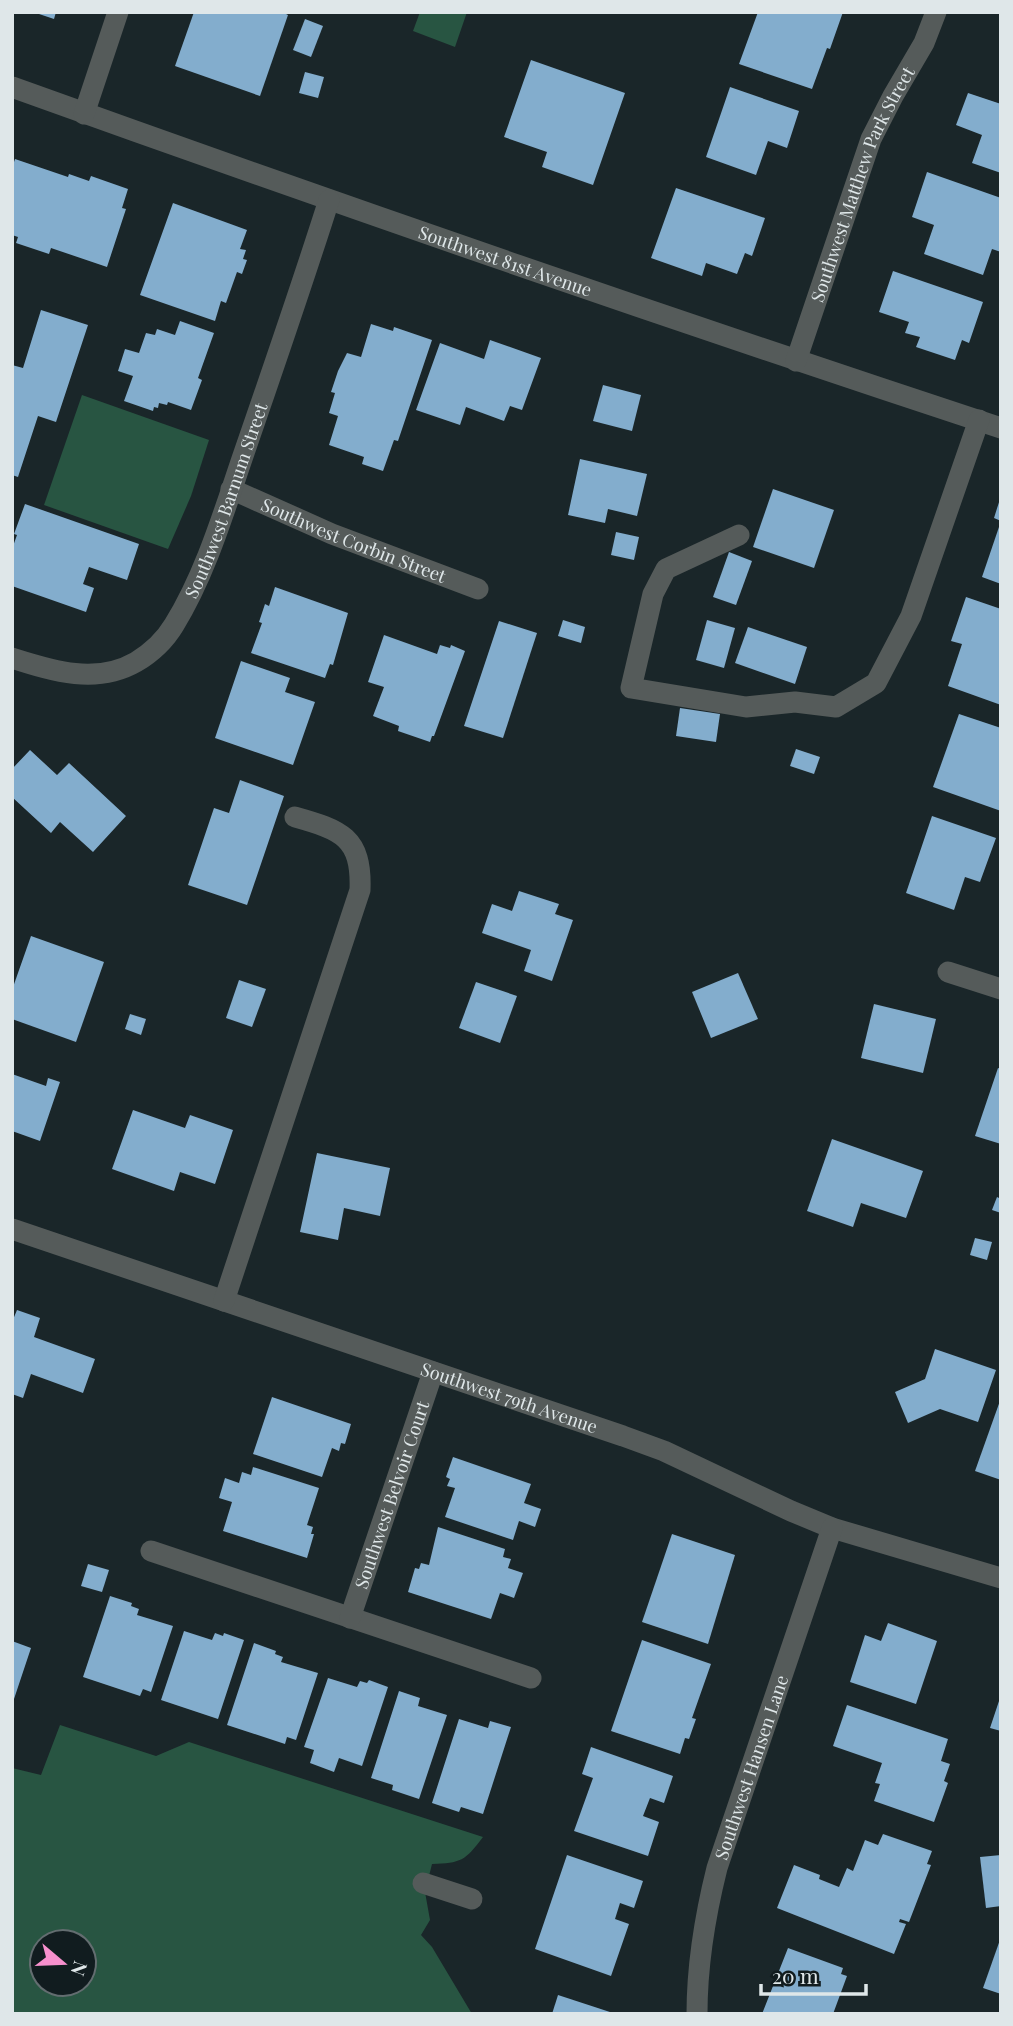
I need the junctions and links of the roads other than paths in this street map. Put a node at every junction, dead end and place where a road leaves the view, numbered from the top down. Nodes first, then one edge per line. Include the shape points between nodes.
1 (118, 12) edge
2 (936, 12) edge
3 (12, 87) edge
4 (84, 114) junction
5 (329, 201) junction
6 (796, 361) junction
7 (979, 420) junction
8 (1001, 428) edge
9 (231, 489) junction
10 (739, 535) dead end
11 (478, 589) dead end
12 (12, 658) edge
13 (295, 817) dead end
14 (948, 972) dead end
15 (1001, 989) edge
16 (12, 1229) edge
17 (224, 1301) junction
18 (433, 1372) junction
19 (832, 1528) junction
20 (151, 1550) dead end
21 (1001, 1578) edge
22 (350, 1618) junction
23 (531, 1678) dead end
24 (423, 1883) dead end
25 (471, 1899) dead end
26 (697, 2014) edge

1 - 4 street
2 - 6 street, Southwest Matthew Park Street via 871,139
3 - 4 street, Southwest 81st Avenue
4 - 5 street, Southwest 81st Avenue
5 - 6 street, Southwest 81st Avenue
5 - 9 street, Southwest Barnum Street
6 - 7 street, Southwest 81st Avenue
7 - 8 street, Southwest 81st Avenue
7 - 10 street via 911,616 876,683 835,707 795,702 746,706 631,688 653,594 666,569
9 - 11 street, Southwest Corbin Street via 332,534
9 - 12 street, Southwest Barnum Street via 188,599 173,628 155,648 133,664 101,674 60,672
13 - 17 street via 323,825 349,842 358,855 360,890
14 - 15 street
16 - 17 street, Southwest 79th Avenue
17 - 18 street, Southwest 79th Avenue
18 - 19 street, Southwest 79th Avenue via 664,1451
18 - 22 street, Southwest Belvoir Court
19 - 21 street, Southwest 79th Avenue
19 - 26 street, Southwest Hansen Lane via 718,1868 704,1927
20 - 22 street
22 - 23 street
24 - 25 street

